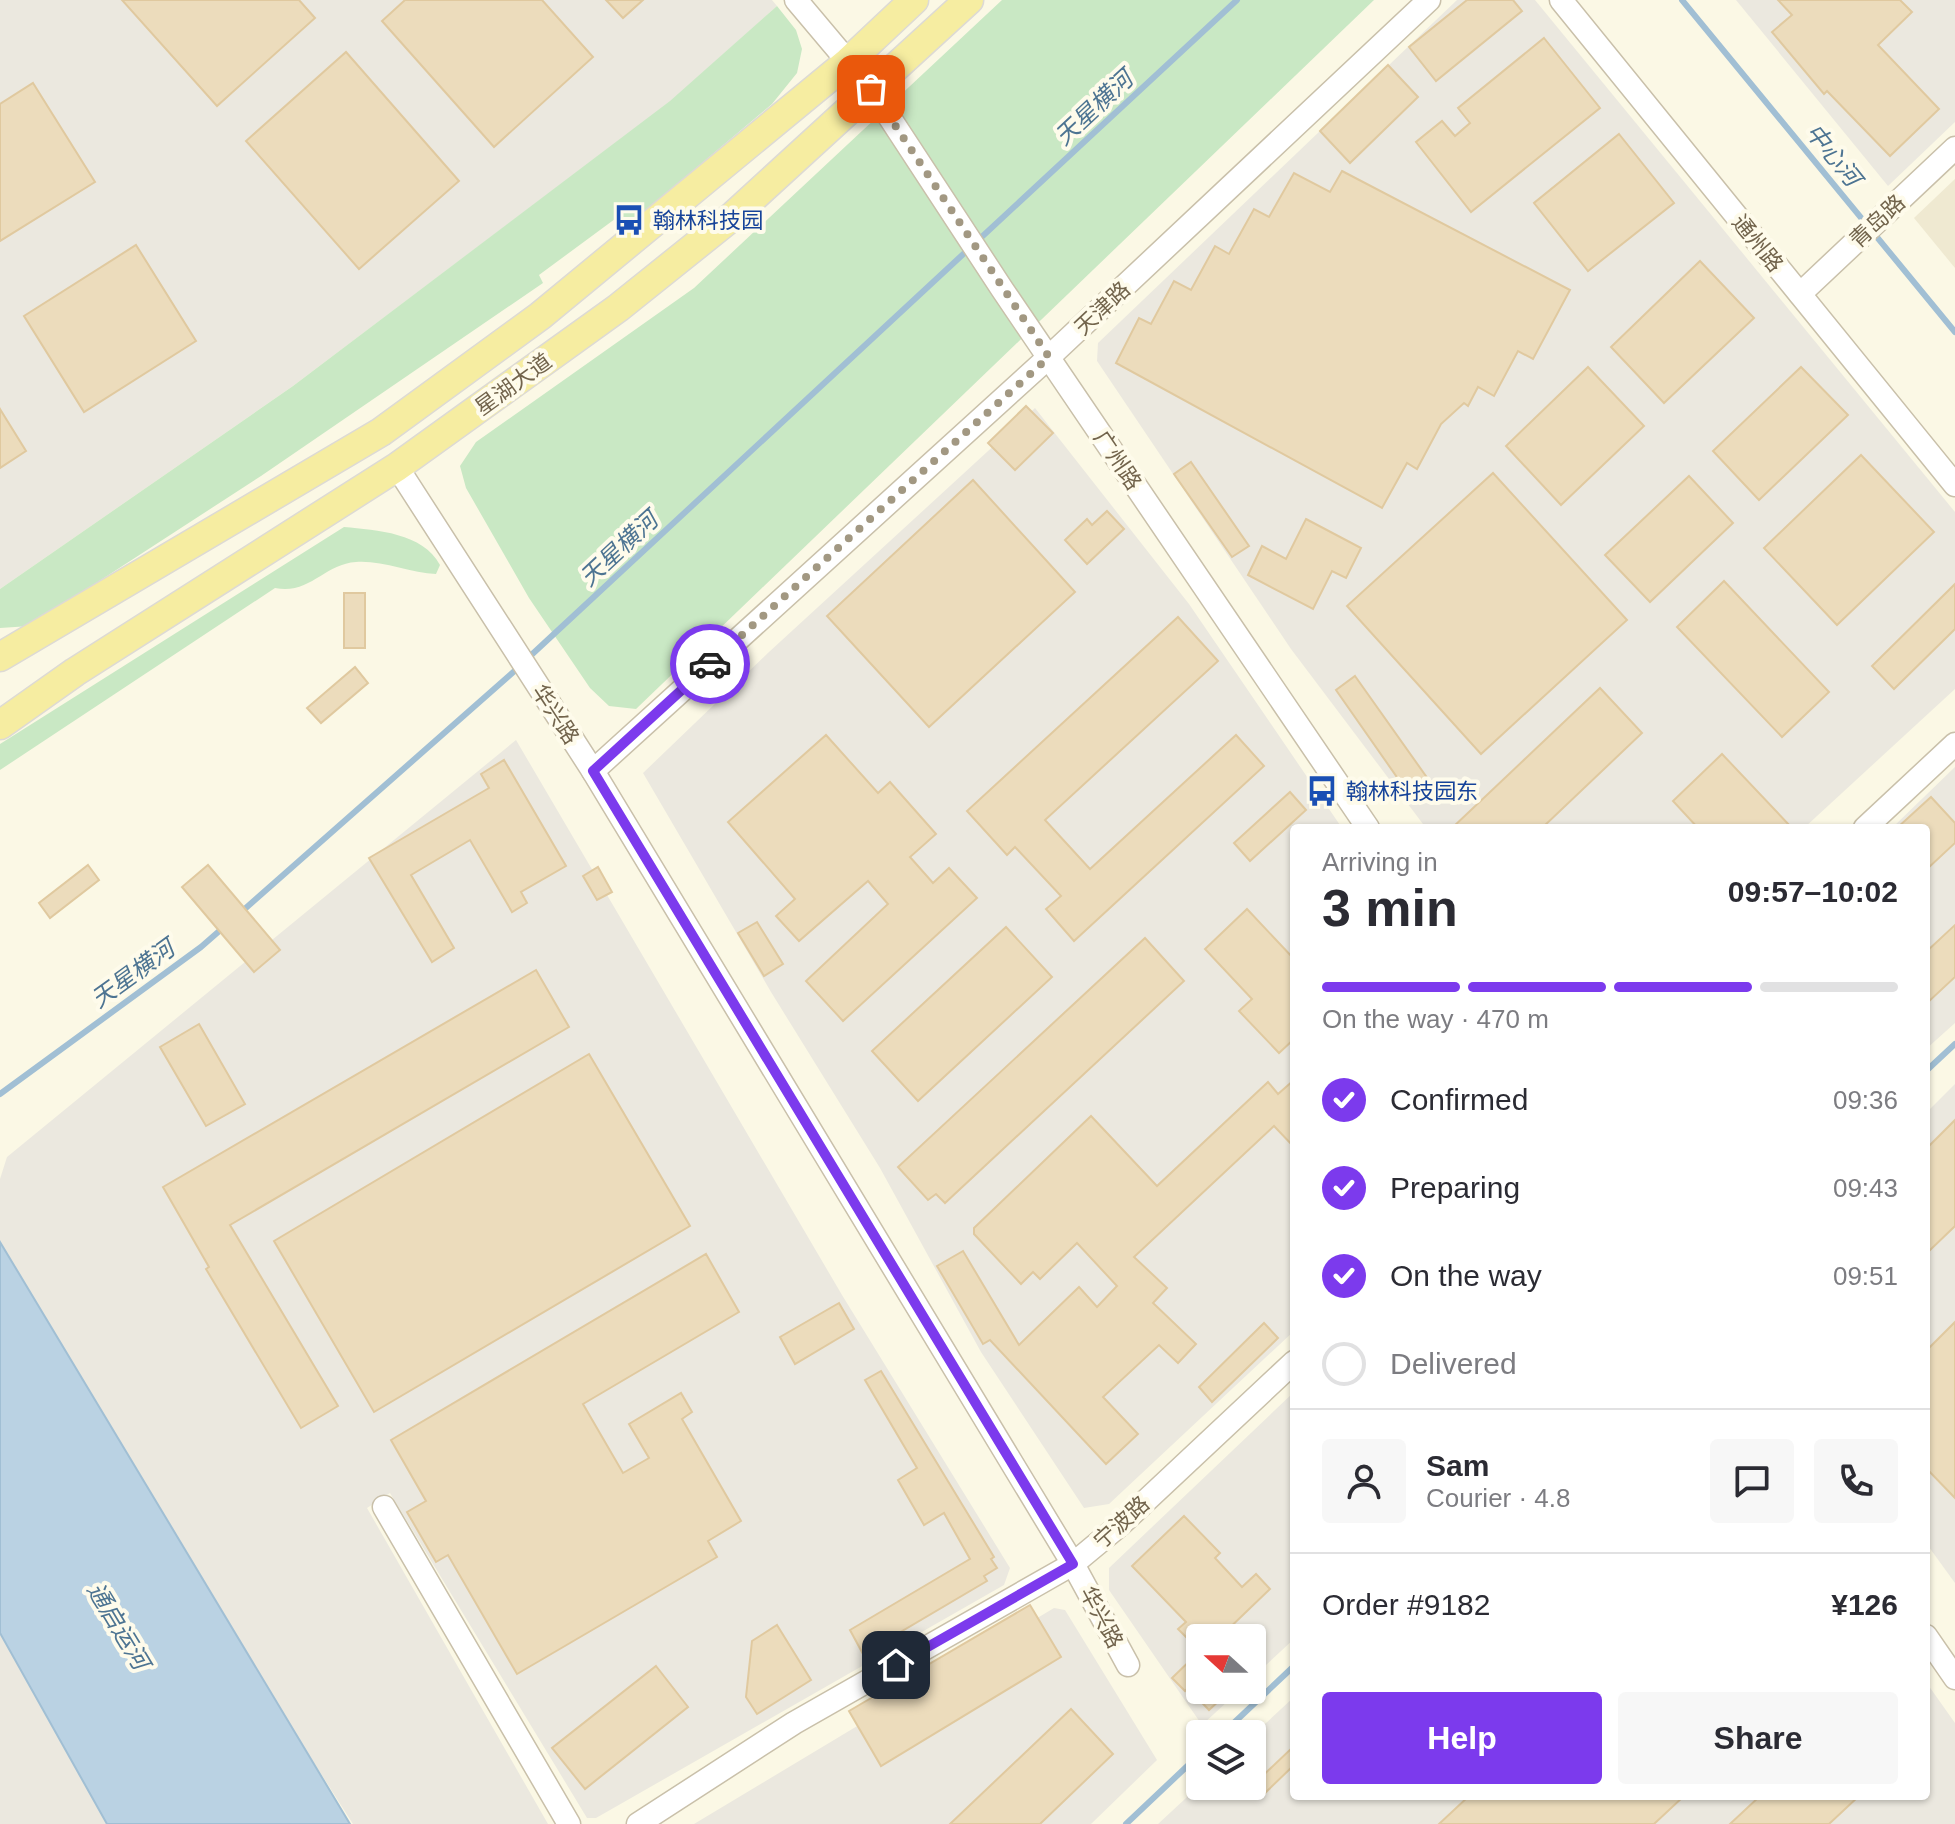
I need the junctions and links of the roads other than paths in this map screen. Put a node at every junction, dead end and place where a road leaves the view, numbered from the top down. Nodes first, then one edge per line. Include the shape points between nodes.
1 (796, 0) edge
2 (914, 0) edge
3 (969, 0) edge
4 (1429, 0) edge
5 (1561, 0) edge
6 (848, 62) junction
7 (871, 89) junction
8 (1955, 148) edge
9 (1800, 294) junction
10 (1049, 357) junction
11 (397, 467) junction
12 (1955, 485) edge
13 (0, 657) edge
14 (8, 720) edge
15 (1955, 744) edge
16 (593, 771) junction
17 (1365, 824) edge
18 (1869, 824) edge
19 (1290, 1366) edge
20 (384, 1507) dead end
21 (1073, 1564) junction
22 (1930, 1642) edge
23 (1128, 1665) dead end
24 (1955, 1678) edge
25 (569, 1824) edge
26 (638, 1824) edge

1 - 6 street, 广州路
2 - 6 main road, 星湖大道
3 - 7 main road, 星湖大道
4 - 10 street, 天津路
5 - 9 street, 通州路
6 - 7 street, 广州路
6 - 13 main road, 星湖大道 via 540,316 381,432
7 - 10 street, 广州路
7 - 11 main road, 星湖大道 via 734,215 618,308
8 - 9 street, 青岛路
9 - 12 street, 通州路
10 - 16 street, 天津路
10 - 17 street, 广州路
11 - 14 main road, 星湖大道
11 - 16 street, 华兴路
15 - 18 street
16 - 21 street, 华兴路
19 - 21 street, 宁波路
20 - 25 street
21 - 23 street, 华兴路
21 - 26 street, 宁波路 via 794,1723
22 - 24 street

